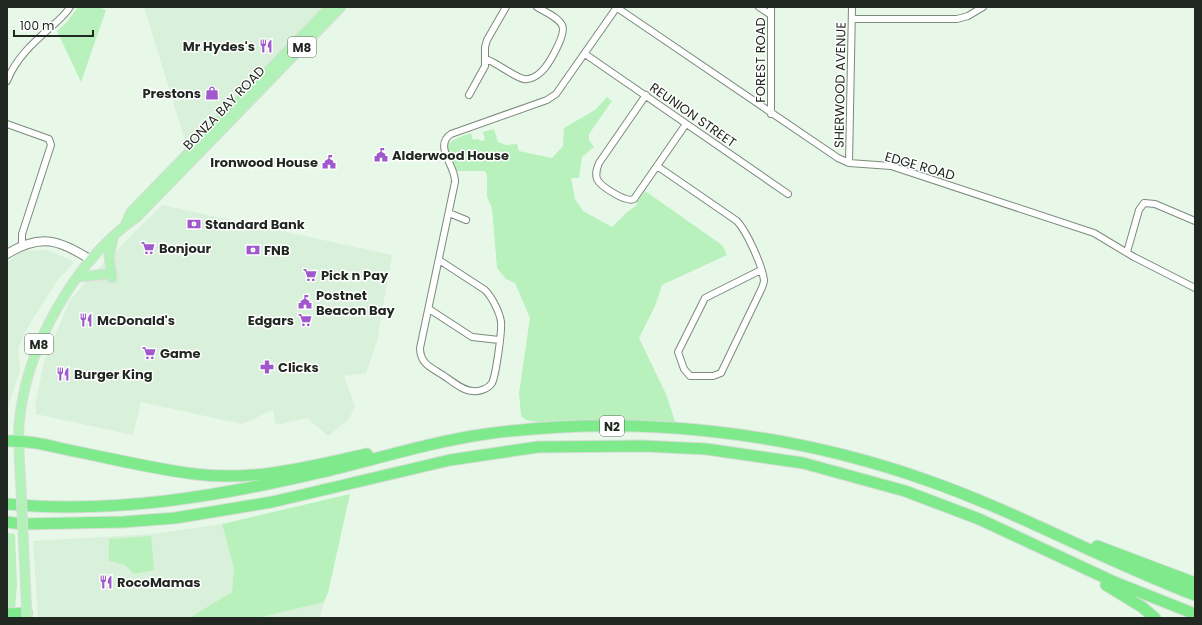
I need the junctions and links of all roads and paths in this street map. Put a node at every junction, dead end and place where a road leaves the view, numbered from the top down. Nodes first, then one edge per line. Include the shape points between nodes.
1 (70, 7) edge
2 (330, 7) edge
3 (342, 7) edge
4 (506, 7) edge
5 (537, 7) edge
6 (617, 7) edge
7 (759, 7) edge
8 (771, 7) edge
9 (852, 7) edge
10 (984, 7) edge
11 (771, 15) junction
12 (852, 19) junction
13 (585, 54) junction
14 (486, 59) junction
15 (7, 65) edge
16 (13, 68) junction
17 (7, 81) edge
18 (468, 95) dead end
19 (646, 95) junction
20 (771, 114) junction
21 (7, 124) edge
22 (686, 124) junction
23 (849, 163) junction
24 (657, 166) junction
25 (788, 194) dead end
26 (449, 213) junction
27 (466, 220) dead end
28 (1195, 221) edge
29 (125, 226) junction
30 (114, 237) junction
31 (22, 246) junction
32 (1127, 252) junction
33 (7, 254) edge
34 (91, 260) junction
35 (439, 260) junction
36 (761, 270) junction
37 (79, 277) junction
38 (1195, 288) edge
39 (429, 309) junction
40 (500, 340) junction
41 (19, 440) junction
42 (7, 441) edge
43 (413, 448) junction
44 (7, 504) edge
45 (956, 509) junction
46 (1014, 514) junction
47 (7, 523) edge
48 (1195, 583) edge
49 (1195, 595) edge
50 (7, 614) edge
51 (1195, 614) edge
52 (27, 615) edge
53 (1155, 618) edge

1 - 16 street via 62,18 26,50
2 - 29 main road, BONZA BAY ROAD / M8 via 131,212
3 - 29 main road, BONZA BAY ROAD / M8 via 137,217
4 - 14 street via 487,40
5 - 14 street via 559,22 563,29 561,39 543,70 531,78 522,79 496,62
6 - 13 street
6 - 20 street, EDGE ROAD
7 - 11 street
8 - 11 street, FOREST ROAD
9 - 12 street, SHERWOOD AVENUE
10 - 12 street via 968,16 957,18
11 - 20 street, FOREST ROAD
12 - 23 street, SHERWOOD AVENUE
13 - 19 street, REUNION STREET
13 - 26 street via 560,91 550,99 452,134 444,143 455,176
14 - 18 street via 484,70
15 - 16 street
16 - 17 street
19 - 22 street, REUNION STREET
19 - 24 street via 601,159 596,176 600,183 623,199 631,200
20 - 23 street, EDGE ROAD
21 - 31 street via 49,139 51,145 22,234
22 - 24 street
22 - 25 street, REUNION STREET
23 - 32 street, EDGE ROAD via 891,166 1094,233
24 - 36 street via 737,221 745,232
26 - 27 street
26 - 35 street
28 - 32 street via 1154,204 1144,203 1139,210
29 - 30 main road, BONZA BAY ROAD / M8
30 - 34 main road, BONZA BAY ROAD / M8
30 - 37 main road via 109,256 110,276
31 - 33 street
31 - 34 street via 34,243 60,243
32 - 38 street, EDGE ROAD
34 - 37 main road, BONZA BAY ROAD / M8
35 - 39 street
35 - 40 street via 489,293 501,320
36 - 36 street via 764,280 762,288 721,373 713,376 690,376 684,369 678,352 705,298
37 - 41 main road, BONZA BAY ROAD / M8 via 49,325 34,356 25,390
39 - 40 street via 472,337
39 - 40 street via 420,348 422,359 467,390 480,391 491,384
41 - 42 highway
41 - 43 highway via 172,471 217,476 254,475 387,450
41 - 52 main road, BONZA BAY ROAD / M8, bridge
43 - 44 highway, N2 via 317,473 220,494 121,506
43 - 46 highway, N2 via 487,434 587,426 682,430 743,436 802,445 874,462 932,481
45 - 47 highway, N2 via 864,478 764,456 706,449 538,446 416,467 272,502 175,518 123,522
45 - 51 highway, N2 via 1112,581
45 - 53 highway via 981,524 1117,591
46 - 48 highway
46 - 49 highway, N2 via 1137,572
50 - 52 highway

